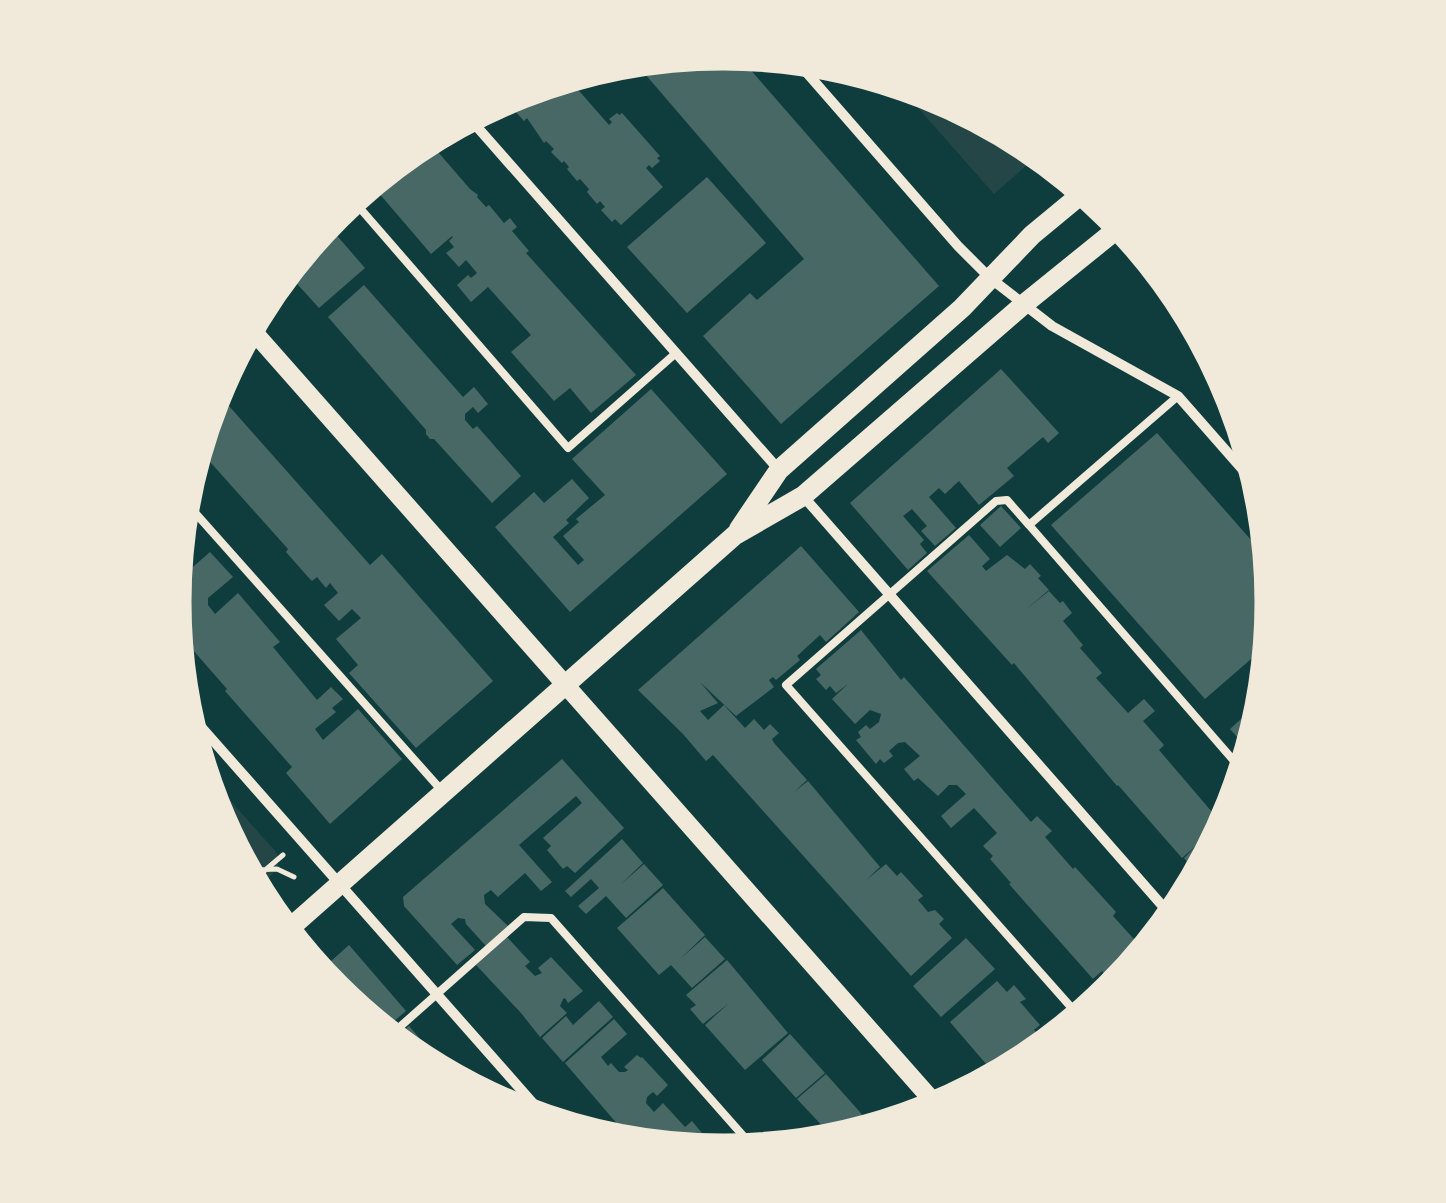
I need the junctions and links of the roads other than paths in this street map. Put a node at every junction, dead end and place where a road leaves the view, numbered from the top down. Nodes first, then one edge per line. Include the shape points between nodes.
1 (808, 75) edge
2 (478, 128) edge
3 (1075, 200) edge
4 (361, 209) edge
5 (1111, 234) edge
6 (990, 278) junction
7 (1023, 306) junction
8 (260, 336) edge
9 (676, 353) junction
10 (1178, 396) junction
11 (1240, 466) edge
12 (779, 470) junction
13 (803, 496) junction
14 (197, 514) edge
15 (1029, 525) junction
16 (735, 535) junction
17 (890, 595) junction
18 (565, 685) junction
19 (205, 731) edge
20 (1233, 761) edge
21 (444, 794) junction
22 (341, 884) junction
23 (1162, 905) edge
24 (296, 923) edge
25 (437, 994) junction
26 (1071, 1007) edge
27 (400, 1027) edge
28 (927, 1095) edge
29 (529, 1099) edge
30 (742, 1135) edge

1 - 6 street
2 - 9 street
3 - 6 main road
4 - 9 lane via 568,448
5 - 7 main road
6 - 7 street
6 - 12 main road
7 - 10 street
7 - 13 main road
8 - 18 street
9 - 12 street
10 - 11 street
10 - 15 lane
12 - 16 main road
13 - 16 main road
13 - 17 street
14 - 21 lane
15 - 17 lane via 1006,500 996,501
15 - 20 lane
16 - 18 main road
17 - 23 street
17 - 26 lane via 786,685
18 - 21 main road
18 - 28 street
19 - 22 street
21 - 22 main road
22 - 24 main road
22 - 25 street
25 - 27 lane
25 - 29 street
25 - 30 lane via 524,918 551,918

